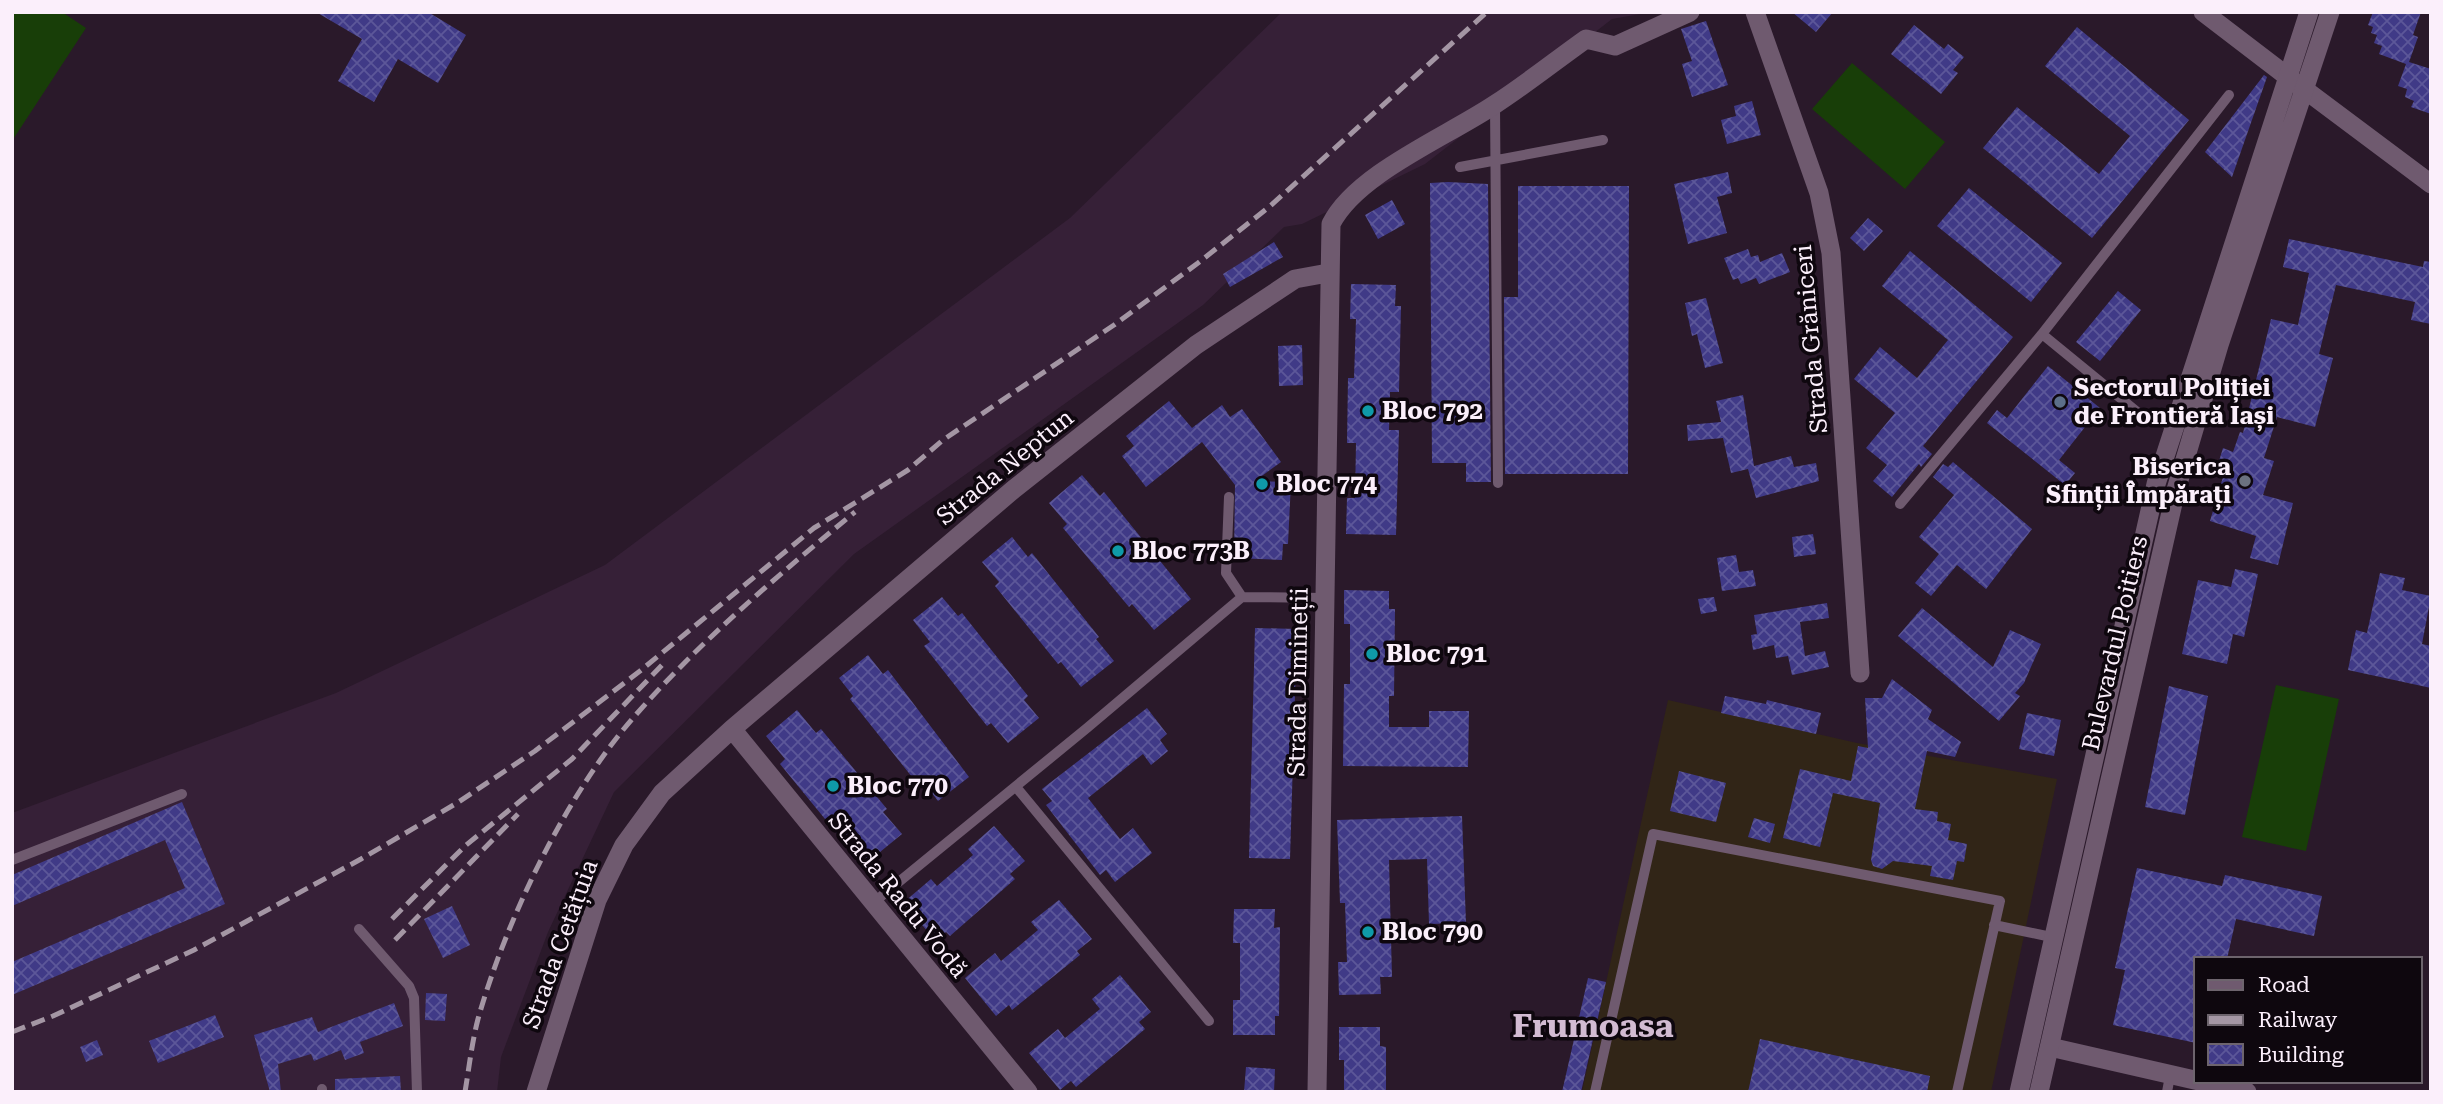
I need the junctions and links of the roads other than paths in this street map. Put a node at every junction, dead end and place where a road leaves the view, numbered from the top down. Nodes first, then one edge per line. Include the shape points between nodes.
1 (1690, 12) edge
2 (1755, 12) edge
3 (2203, 12) edge
4 (2309, 12) edge
5 (2330, 12) edge
6 (2288, 77) junction
7 (2304, 89) junction
8 (2229, 95) dead end
9 (1495, 104) junction
10 (1603, 140) dead end
11 (1497, 163) junction
12 (1460, 167) dead end
13 (2431, 184) edge
14 (1328, 273) junction
15 (2042, 334) junction
16 (2174, 425) junction
17 (2193, 432) junction
18 (1498, 483) dead end
19 (1229, 497) dead end
20 (1900, 504) dead end
21 (1242, 597) junction
22 (1325, 598) junction
23 (1860, 673) dead end
24 (732, 729) junction
25 (1016, 787) junction
26 (182, 794) dead end
27 (12, 860) edge
28 (873, 903) junction
29 (1994, 925) junction
30 (359, 929) dead end
31 (2054, 937) junction
32 (2073, 942) junction
33 (1209, 1021) dead end
34 (2050, 1047) junction
35 (2169, 1084) edge
36 (417, 1092) edge
37 (536, 1092) edge
38 (1028, 1092) edge
39 (1317, 1092) edge
40 (1595, 1092) edge
41 (1956, 1092) edge
42 (2019, 1092) edge
43 (2039, 1092) edge
44 (2247, 1092) edge

1 - 9 street via 1615,46 1586,39
2 - 23 street, Strada Grăniceri via 1819,193 1831,253
3 - 6 street
4 - 6 street, Bulevardul Poitiers
5 - 7 street, Bulevardul Poitiers
6 - 7 street
6 - 16 street, Bulevardul Poitiers
7 - 13 street
7 - 17 street, Bulevardul Poitiers
8 - 15 lane
9 - 11 lane
9 - 14 street via 1359,187 1331,225
10 - 11 lane
11 - 12 lane
11 - 18 lane
14 - 22 street, Strada Dimineții
14 - 24 street, Strada Neptun via 1295,279 1196,345 1014,489
15 - 16 lane via 2141,415
15 - 20 lane
16 - 17 lane
16 - 31 street, Bulevardul Poitiers via 2156,484
17 - 32 street, Bulevardul Poitiers via 2124,708
19 - 21 lane via 1226,573
21 - 22 lane
21 - 25 lane
22 - 39 street, Strada Dimineții
24 - 28 street, Strada Radu Vodă
24 - 37 street, Strada Cetățuia via 662,793 624,845 597,900
25 - 28 lane
25 - 33 lane
26 - 27 lane
28 - 38 street, Strada Radu Vodă
29 - 31 lane
29 - 40 lane via 2000,901 1653,834
29 - 41 lane
30 - 36 lane via 409,986 414,999
31 - 32 lane
31 - 42 street, Bulevardul Poitiers
32 - 34 street, Bulevardul Poitiers
34 - 35 street
34 - 43 street, Bulevardul Poitiers
35 - 44 street

